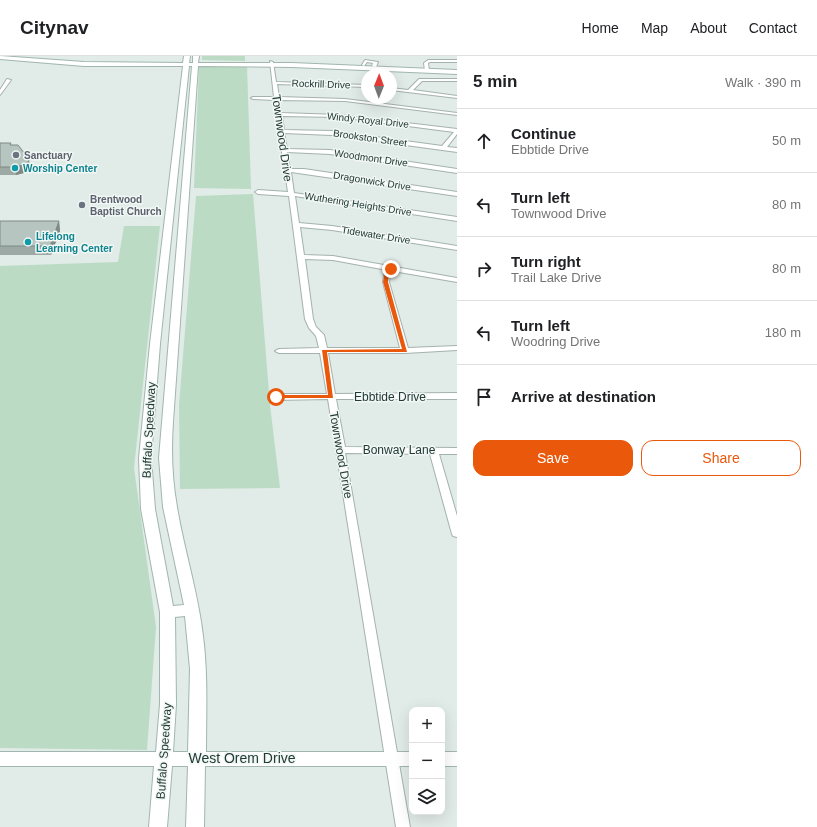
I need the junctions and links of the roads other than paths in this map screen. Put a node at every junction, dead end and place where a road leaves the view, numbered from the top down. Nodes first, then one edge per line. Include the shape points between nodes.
1 (9, 56) edge
2 (0, 57) edge
3 (23, 59) junction
4 (186, 61) edge
5 (195, 61) edge
6 (457, 61) edge
7 (271, 63) junction
8 (325, 66) junction
9 (374, 66) junction
10 (426, 70) junction
11 (457, 70) edge
12 (9, 80) dead end
13 (457, 80) edge
14 (274, 83) junction
15 (184, 85) junction
16 (194, 85) junction
17 (361, 86) edge
18 (2, 88) edge
19 (397, 90) edge
20 (410, 91) junction
21 (0, 94) edge
22 (457, 97) edge
23 (253, 98) dead end
24 (277, 98) junction
25 (181, 105) junction
26 (192, 105) junction
27 (280, 114) junction
28 (457, 114) edge
29 (179, 127) junction
30 (190, 127) junction
31 (282, 131) junction
32 (457, 131) edge
33 (443, 149) junction
34 (284, 150) junction
35 (457, 150) edge
36 (176, 152) junction
37 (189, 152) junction
38 (287, 170) junction
39 (457, 171) edge
40 (174, 180) junction
41 (186, 180) junction
42 (258, 192) dead end
43 (290, 194) junction
44 (457, 194) edge
45 (170, 212) junction
46 (184, 212) junction
47 (457, 219) edge
48 (296, 225) junction
49 (457, 248) edge
50 (166, 249) junction
51 (181, 249) junction
52 (301, 257) junction
53 (391, 269) junction
54 (457, 280) edge
55 (161, 292) junction
56 (177, 292) junction
57 (155, 344) junction
58 (174, 344) junction
59 (457, 348) edge
60 (405, 350) junction
61 (279, 351) dead end
62 (324, 351) junction
63 (457, 396) edge
64 (276, 397) dead end
65 (331, 397) junction
66 (147, 422) junction
67 (167, 422) junction
68 (340, 450) junction
69 (434, 450) junction
70 (457, 450) edge
71 (170, 507) junction
72 (148, 509) junction
73 (457, 534) edge
74 (192, 610) junction
75 (166, 612) junction
76 (0, 758) edge
77 (163, 758) junction
78 (197, 758) junction
79 (392, 759) junction
80 (409, 759) edge
81 (445, 759) edge
82 (457, 759) edge
83 (158, 827) edge
84 (195, 827) edge
85 (403, 827) edge

1 - 3 main road
2 - 3 main road
3 - 4 main road via 84,64
4 - 5 main road
4 - 15 main road, Buffalo Speedway
5 - 7 main road
5 - 16 main road, Buffalo Speedway
6 - 10 street via 429,61 426,63
7 - 8 main road
7 - 9 main road
7 - 14 street, Townwood Drive
8 - 9 main road
8 - 10 main road
9 - 10 main road
10 - 11 main road
12 - 18 street
13 - 20 street via 422,80
14 - 17 street, Rockrill Drive via 322,82
14 - 24 street, Townwood Drive
15 - 16 main road
15 - 25 main road, Buffalo Speedway
16 - 26 main road, Buffalo Speedway
18 - 21 street
19 - 20 street
20 - 22 street
23 - 24 street
24 - 27 street, Townwood Drive
24 - 28 street via 345,100
25 - 26 main road
25 - 29 main road, Buffalo Speedway
26 - 30 main road, Buffalo Speedway
27 - 31 street, Townwood Drive
27 - 32 street, Windy Royal Drive via 339,116
29 - 30 main road
29 - 36 main road, Buffalo Speedway
30 - 37 main road, Buffalo Speedway
31 - 33 street, Brookston Street via 332,133
31 - 34 street, Townwood Drive
32 - 33 street
33 - 35 street, Brookston Street
34 - 38 street, Townwood Drive
34 - 39 street, Woodmont Drive via 330,152
36 - 37 main road
36 - 40 main road, Buffalo Speedway
37 - 41 main road, Buffalo Speedway
38 - 43 street, Townwood Drive
38 - 44 street, Dragonwick Drive
40 - 41 main road
40 - 45 main road, Buffalo Speedway
41 - 46 main road, Buffalo Speedway
42 - 43 street, Wuthering Heights Drive
43 - 47 street, Wuthering Heights Drive
43 - 48 street, Townwood Drive
45 - 46 main road
45 - 50 main road, Buffalo Speedway
46 - 51 main road, Buffalo Speedway
48 - 49 street, Tidewater Drive via 332,228
48 - 52 street, Townwood Drive
50 - 51 main road
50 - 55 main road, Buffalo Speedway
51 - 56 main road, Buffalo Speedway
52 - 53 street via 333,258
52 - 62 street, Townwood Drive via 309,319 320,336
53 - 54 street
53 - 60 street via 386,275 386,282
55 - 56 main road
55 - 57 main road, Buffalo Speedway
56 - 58 main road, Buffalo Speedway
57 - 58 main road
57 - 66 main road, Buffalo Speedway
58 - 67 main road, Buffalo Speedway
59 - 60 street
60 - 62 street
61 - 62 street
62 - 65 street, Townwood Drive
63 - 65 street, Ebbtide Drive
64 - 65 street, Ebbtide Drive
65 - 68 street, Townwood Drive
66 - 67 main road
66 - 72 main road, Buffalo Speedway via 144,470
67 - 71 main road, Buffalo Speedway via 166,458
68 - 69 street, Bonway Lane
68 - 79 street, Townwood Drive
69 - 70 street, Bonway Lane
69 - 73 street
71 - 72 main road
71 - 74 main road, Buffalo Speedway
72 - 75 main road, Buffalo Speedway
74 - 75 main road
74 - 78 main road, Buffalo Speedway via 198,669
75 - 77 main road, Buffalo Speedway via 168,704
76 - 77 main road, West Orem Drive
77 - 78 main road, West Orem Drive
77 - 83 main road, Buffalo Speedway
78 - 79 main road, West Orem Drive
78 - 84 main road, Buffalo Speedway
79 - 80 main road, West Orem Drive
79 - 85 street, Townwood Drive
81 - 82 main road

